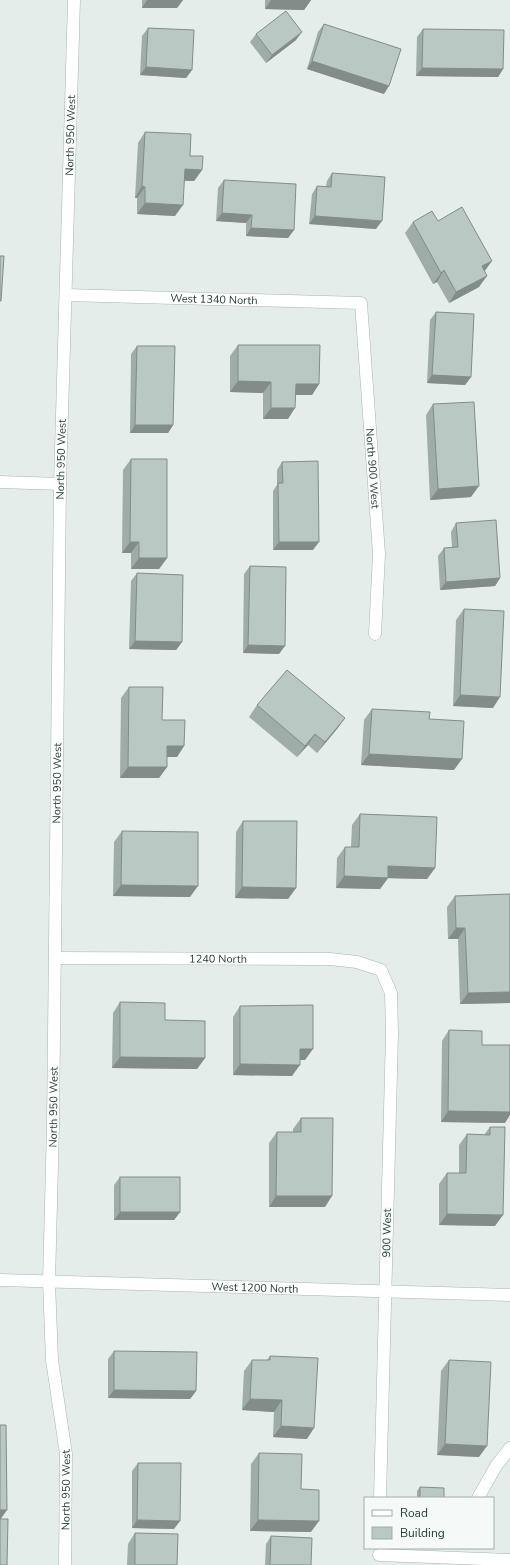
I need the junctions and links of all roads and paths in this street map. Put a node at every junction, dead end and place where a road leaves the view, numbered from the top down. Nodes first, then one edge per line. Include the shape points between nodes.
1 (74, 0) edge
2 (66, 295) junction
3 (361, 303) joint
4 (0, 482) edge
5 (60, 484) junction
6 (375, 634) dead end
7 (55, 958) junction
8 (380, 970) joint
9 (0, 1280) edge
10 (49, 1282) junction
11 (385, 1291) junction
12 (510, 1295) edge
13 (510, 1448) edge
14 (380, 1497) edge
15 (479, 1497) edge
16 (446, 1553) edge
17 (379, 1556) edge
18 (510, 1560) edge
19 (66, 1565) edge

1 - 2 street, North 950 West
2 - 3 street, West 1340 North
2 - 5 street, North 950 West
3 - 6 street, North 900 West via 379,554
4 - 5 street
5 - 7 street, North 950 West
7 - 8 street, 1240 North via 330,959 357,962
7 - 10 street, North 950 West
8 - 11 street, 900 West via 391,993 392,1033
9 - 10 street, West 1200 North
10 - 11 street, West 1200 North
10 - 19 street, North 950 West via 52,1360 66,1454
11 - 12 street, West 1200 North
11 - 14 street, 900 West
13 - 15 street via 496,1466
16 - 17 street
16 - 18 street

